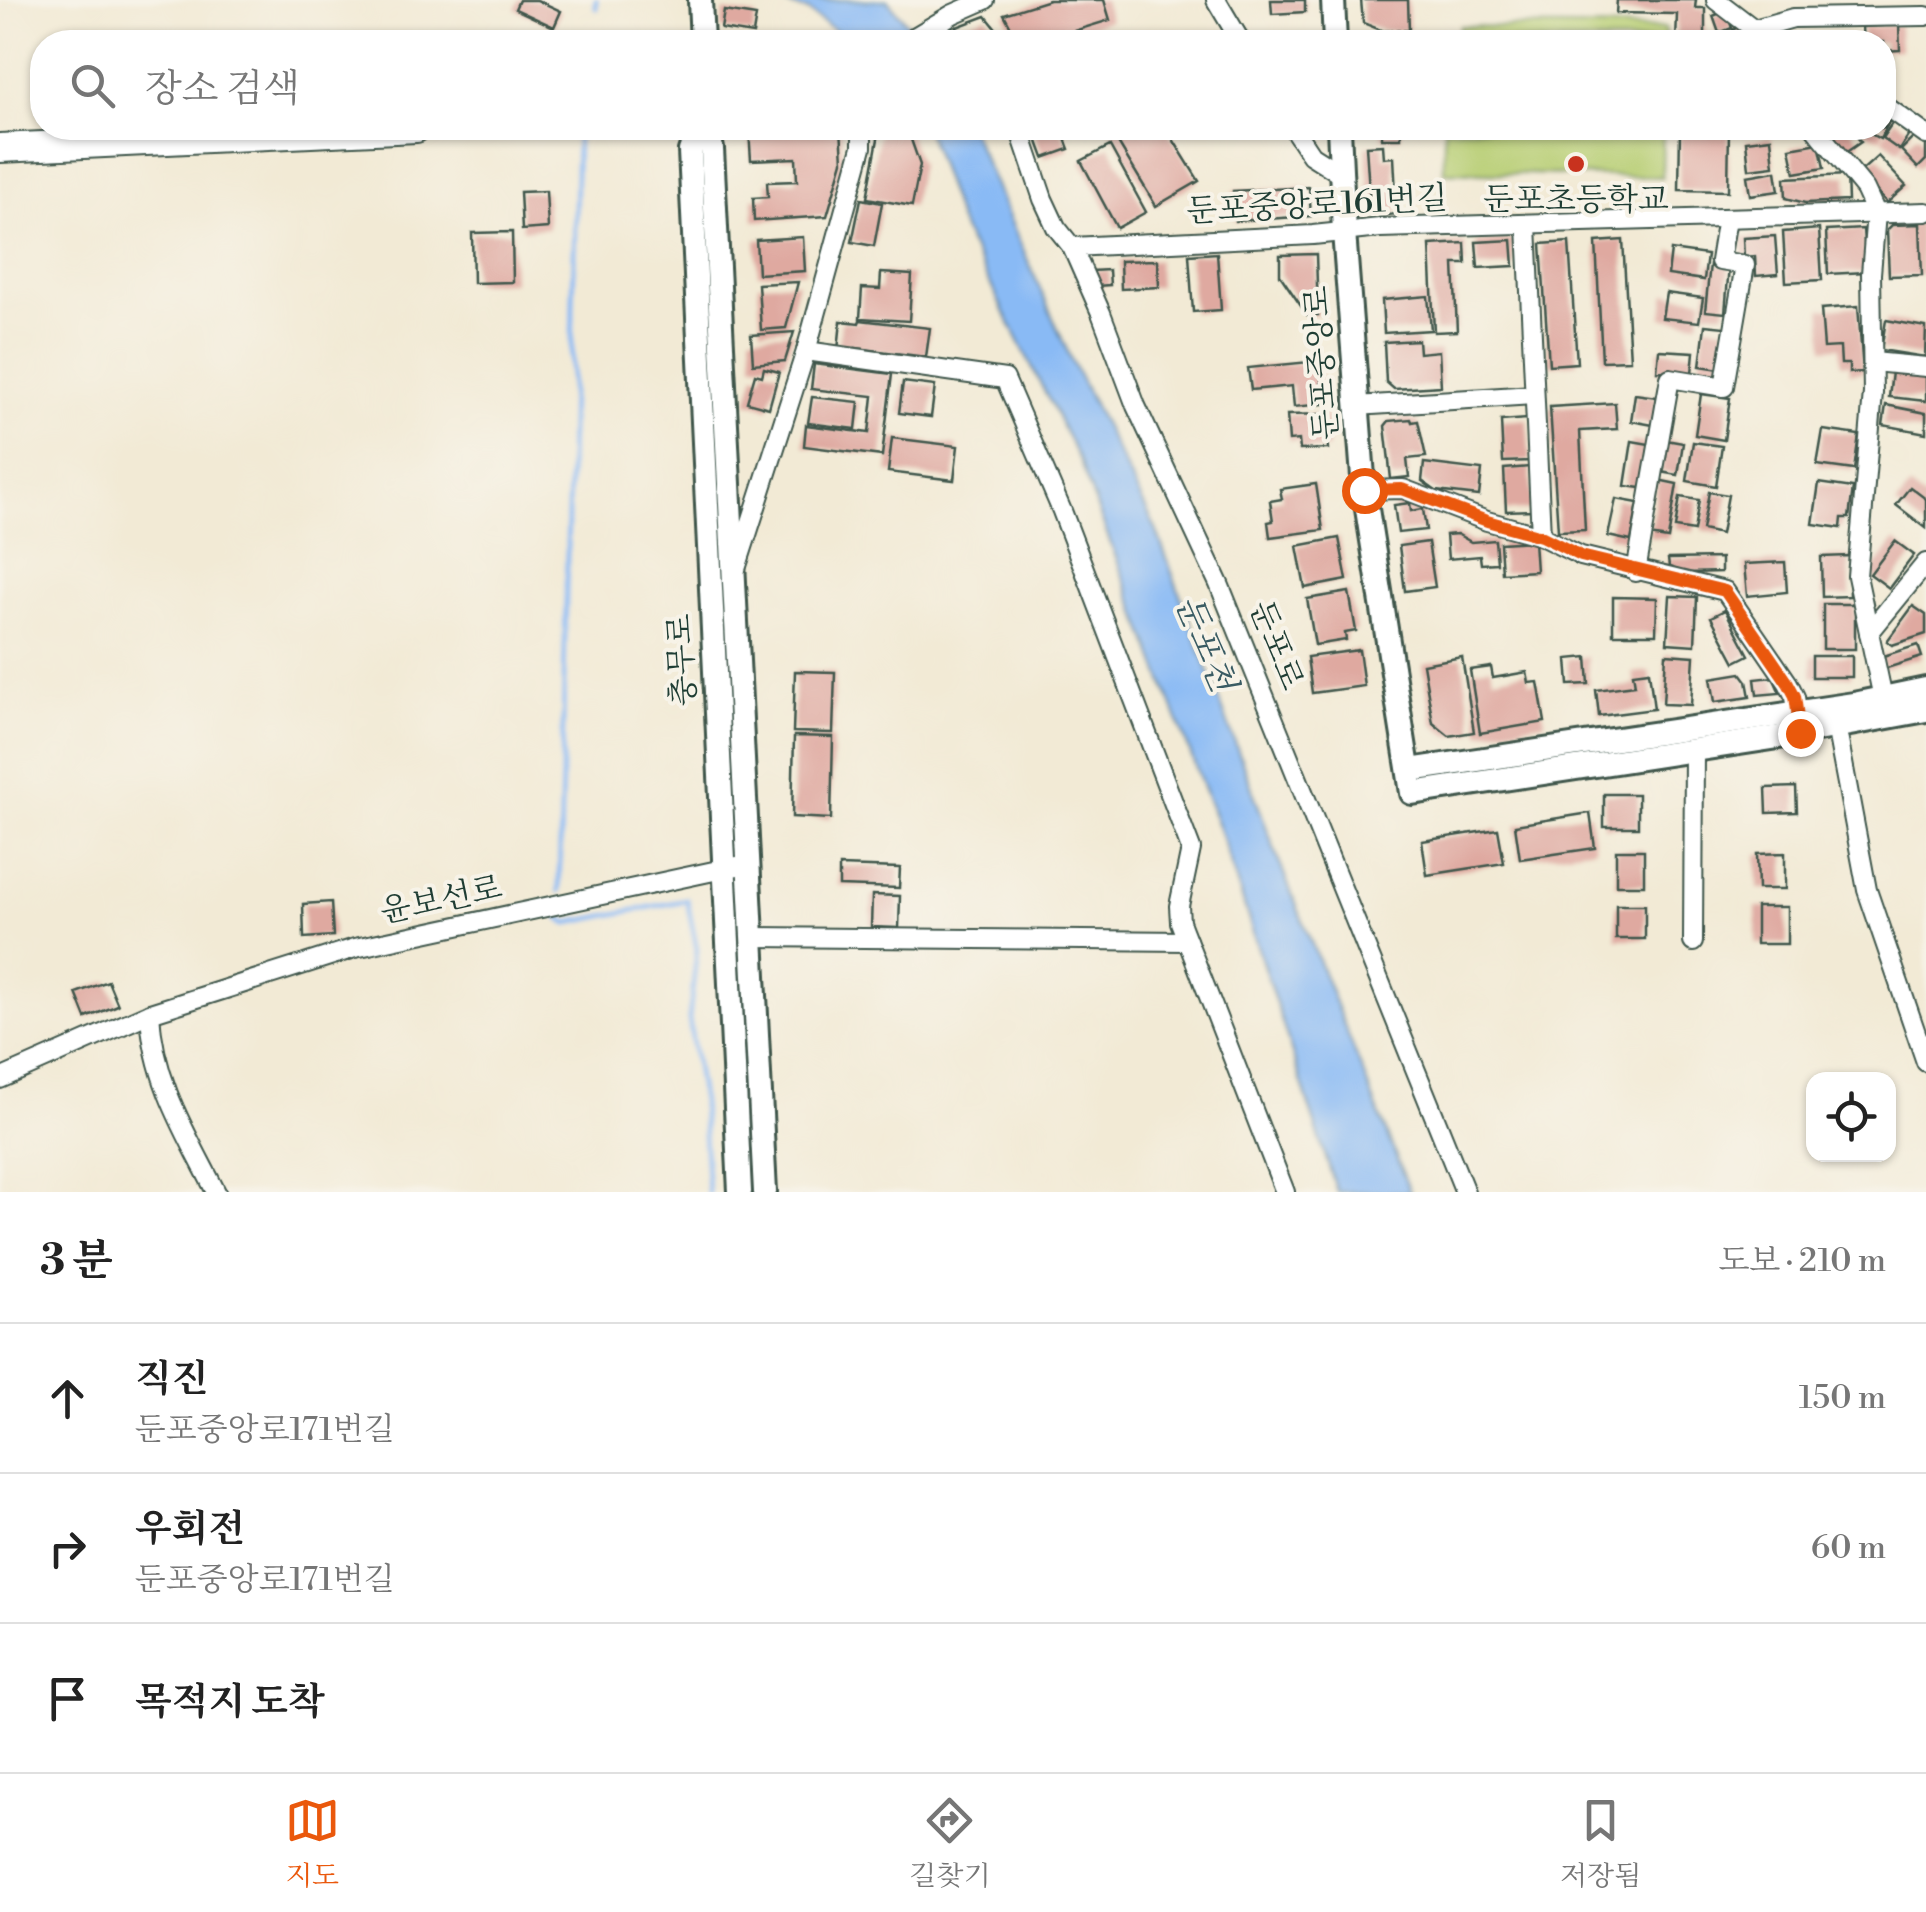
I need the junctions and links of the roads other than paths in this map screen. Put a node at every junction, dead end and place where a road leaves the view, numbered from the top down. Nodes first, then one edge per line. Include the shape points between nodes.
1 (700, 0) edge
2 (985, 0) edge
3 (1216, 0) edge
4 (1333, 0) edge
5 (1716, 0) edge
6 (958, 7) edge
7 (1792, 9) edge
8 (1926, 16) edge
9 (931, 28) junction
10 (1754, 29) joint
11 (701, 30) edge
12 (927, 30) edge
13 (934, 30) edge
14 (1234, 30) edge
15 (1334, 30) edge
16 (1896, 113) edge
17 (1926, 135) edge
18 (166, 140) edge
19 (694, 140) edge
20 (710, 140) edge
21 (862, 140) edge
22 (1023, 140) edge
23 (1302, 140) edge
24 (1340, 140) edge
25 (1824, 140) edge
26 (0, 148) edge
27 (1341, 174) junction
28 (1926, 212) edge
29 (1876, 213) junction
30 (1727, 218) junction
31 (1528, 225) junction
32 (1344, 232) junction
33 (1072, 247) junction
34 (806, 351) junction
35 (1873, 362) junction
36 (1926, 368) edge
37 (1534, 395) junction
38 (1356, 406) junction
39 (1364, 490) junction
40 (1541, 536) junction
41 (1926, 563) edge
42 (1636, 572) junction
43 (734, 574) junction
44 (1869, 633) junction
45 (1926, 688) edge
46 (1883, 698) junction
47 (1926, 710) edge
48 (1835, 717) junction
49 (1799, 723) junction
50 (1694, 750) junction
51 (1410, 770) junction
52 (750, 863) junction
53 (724, 869) junction
54 (754, 937) junction
55 (1187, 942) junction
56 (1693, 942) dead end
57 (150, 1013) junction
58 (1926, 1062) edge
59 (0, 1079) edge
60 (216, 1192) edge
61 (740, 1192) edge
62 (765, 1192) edge
63 (1285, 1192) edge
64 (1465, 1192) edge

1 - 11 street
2 - 6 street
3 - 14 street
4 - 15 street
5 - 10 street
6 - 9 street
7 - 8 street
7 - 10 street
9 - 12 street
9 - 13 street
16 - 17 street
18 - 26 main road
19 - 53 street, 충무로
20 - 43 street, 충무로
21 - 34 street
22 - 33 street, 둔포로 via 1056,228
23 - 27 street
24 - 27 street, 둔포중앙로
25 - 29 street
27 - 32 street, 둔포중앙로
28 - 29 street, 둔포중앙로161번길
29 - 30 street, 둔포중앙로161번길
29 - 35 street
30 - 31 street, 둔포중앙로161번길
30 - 42 street via 1720,261 1744,265 1724,387 1670,378
31 - 32 street, 둔포중앙로161번길
31 - 37 street
32 - 33 street, 둔포중앙로161번길
32 - 38 street, 둔포중앙로
33 - 64 street, 둔포로 via 1219,584
34 - 43 street
34 - 55 street via 1005,379 1191,849 1179,906
35 - 36 street
35 - 44 street via 1857,576
37 - 38 street
37 - 40 street
38 - 39 street, 둔포중앙로
39 - 40 street via 1402,489
39 - 51 street, 둔포중앙로
40 - 42 street
41 - 44 street
42 - 49 street via 1725,591 1788,683
43 - 52 street, 충무로
44 - 46 street
45 - 46 street
46 - 48 street
47 - 48 street
48 - 49 street
48 - 58 street via 1867,890
49 - 50 street
49 - 51 street
50 - 51 street via 1412,793
50 - 56 street
52 - 53 street, 윤보선로
52 - 54 street, 충무로
53 - 57 street, 윤보선로 via 356,948
53 - 61 street, 충무로
54 - 55 street
54 - 62 street, 충무로
55 - 63 street
57 - 59 street, 윤보선로
57 - 60 street via 158,1073

